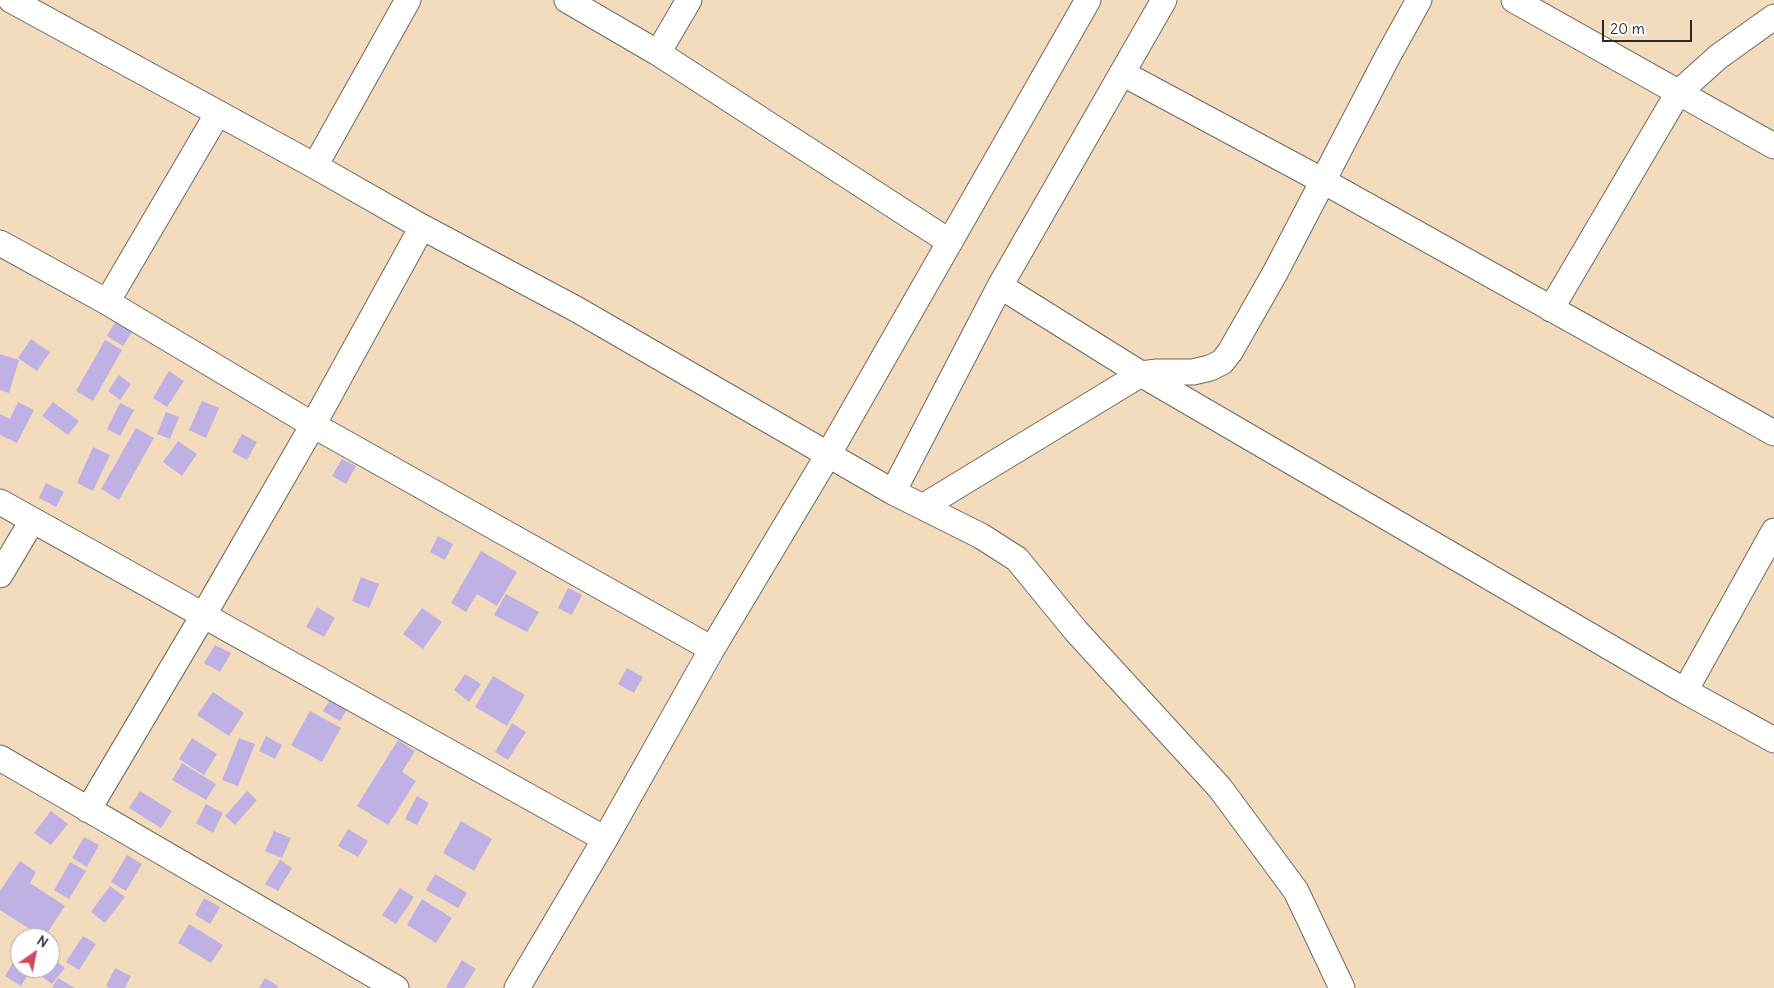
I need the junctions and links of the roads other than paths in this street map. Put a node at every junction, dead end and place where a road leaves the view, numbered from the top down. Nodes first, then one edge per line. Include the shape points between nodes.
1 (11, 0) edge
2 (408, 0) edge
3 (567, 0) edge
4 (689, 0) edge
5 (1088, 0) edge
6 (1164, 0) edge
7 (1419, 0) edge
8 (1514, 0) edge
9 (1774, 17) edge
10 (658, 53) junction
11 (1122, 73) junction
12 (1678, 93) junction
13 (218, 113) junction
14 (1774, 146) edge
15 (315, 166) junction
16 (1322, 181) junction
17 (422, 227) junction
18 (950, 242) junction
19 (1, 247) edge
20 (1000, 286) junction
21 (107, 302) junction
22 (1551, 309) junction
23 (1141, 374) junction
24 (313, 425) junction
25 (1774, 433) edge
26 (828, 455) junction
27 (893, 492) junction
28 (0, 502) edge
29 (924, 506) junction
30 (32, 521) junction
31 (1774, 531) edge
32 (0, 575) edge
33 (203, 616) junction
34 (712, 648) junction
35 (1685, 691) junction
36 (1774, 740) edge
37 (0, 758) edge
38 (88, 810) junction
39 (605, 839) junction
40 (520, 987) edge
41 (396, 988) edge
42 (1342, 988) edge

1 - 13 street
2 - 15 street
3 - 10 street
4 - 10 street
5 - 18 street
6 - 11 street
7 - 16 street
8 - 12 street
9 - 12 street via 1718,57
10 - 18 street
11 - 16 street
11 - 20 street
12 - 14 street
12 - 22 street
13 - 15 street
13 - 21 street
15 - 17 street
16 - 22 street
16 - 23 street via 1270,281 1222,362 1193,372
17 - 24 street
17 - 26 street via 576,310
18 - 26 street
19 - 21 street
20 - 23 street
20 - 27 street
21 - 24 street
22 - 25 street
23 - 29 street
23 - 35 street
24 - 33 street
24 - 34 street
26 - 27 street
26 - 34 street
27 - 29 street
28 - 30 street
29 - 42 street via 1018,559 1076,631 1220,788 1296,891
30 - 32 street
30 - 33 street
31 - 35 street
33 - 38 street
33 - 39 street
34 - 39 street
35 - 36 street
37 - 38 street
38 - 41 street
39 - 40 street

